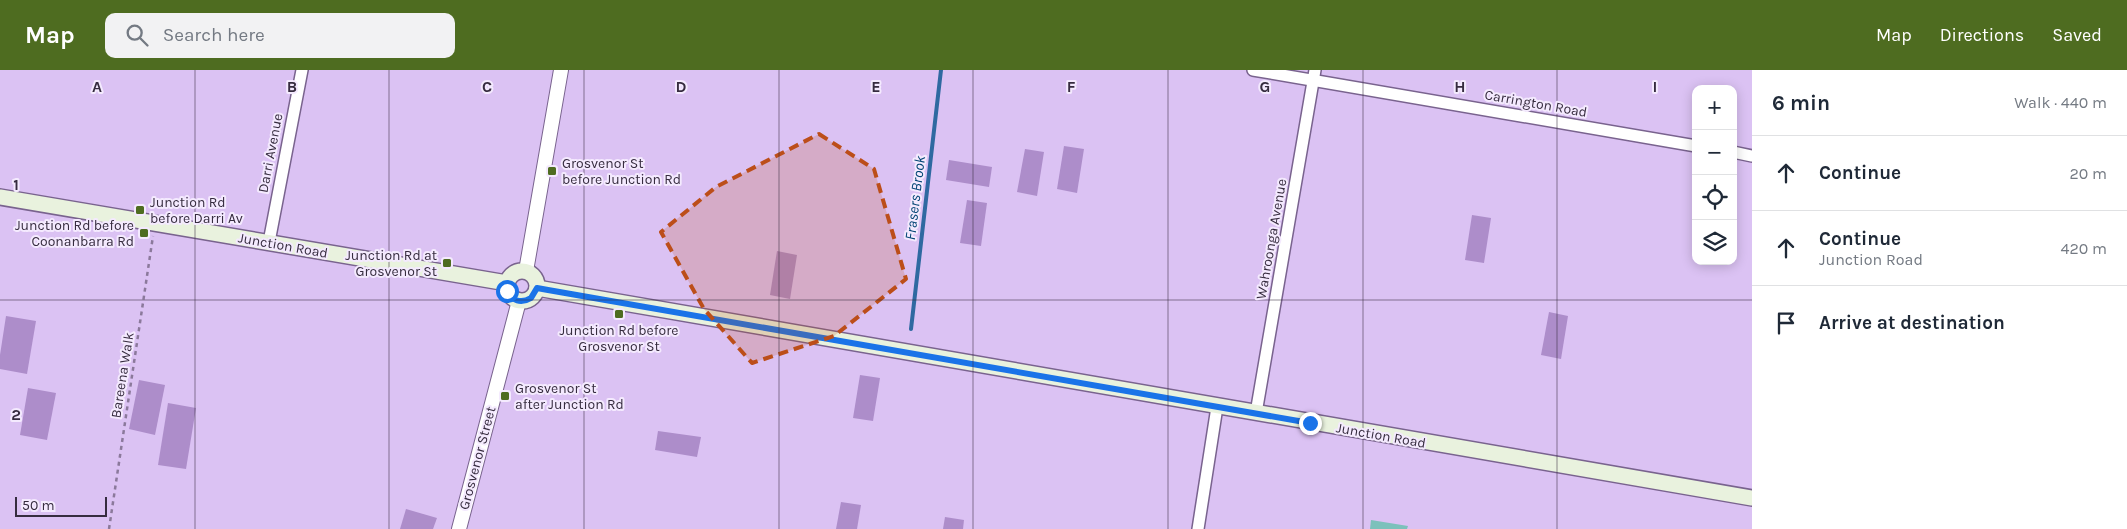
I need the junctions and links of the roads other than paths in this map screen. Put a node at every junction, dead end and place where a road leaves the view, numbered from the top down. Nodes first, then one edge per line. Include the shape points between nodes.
1 (302, 70) edge
2 (561, 70) edge
3 (1254, 70) edge
4 (1314, 75) edge
5 (1692, 145) edge
6 (1737, 153) edge
7 (1752, 156) edge
8 (0, 196) edge
9 (269, 242) junction
10 (526, 271) junction
11 (506, 282) junction
12 (537, 288) junction
13 (519, 301) junction
14 (1217, 407) junction
15 (1256, 413) junction
16 (1752, 498) edge
17 (459, 529) edge
18 (1198, 529) edge

1 - 9 street, Darri Avenue
2 - 10 street
3 - 4 street, Carrington Road
4 - 5 street, Carrington Road
4 - 15 street, Wahroonga Avenue
6 - 7 street
8 - 9 main road, Junction Road
9 - 11 main road, Junction Road
10 - 11 main road via 514,273
10 - 12 main road via 536,279
11 - 13 main road via 509,295
12 - 13 main road via 531,298
12 - 14 main road, Junction Road
13 - 17 street, Grosvenor Street
14 - 15 main road, Junction Road
14 - 18 street
15 - 16 main road, Junction Road

